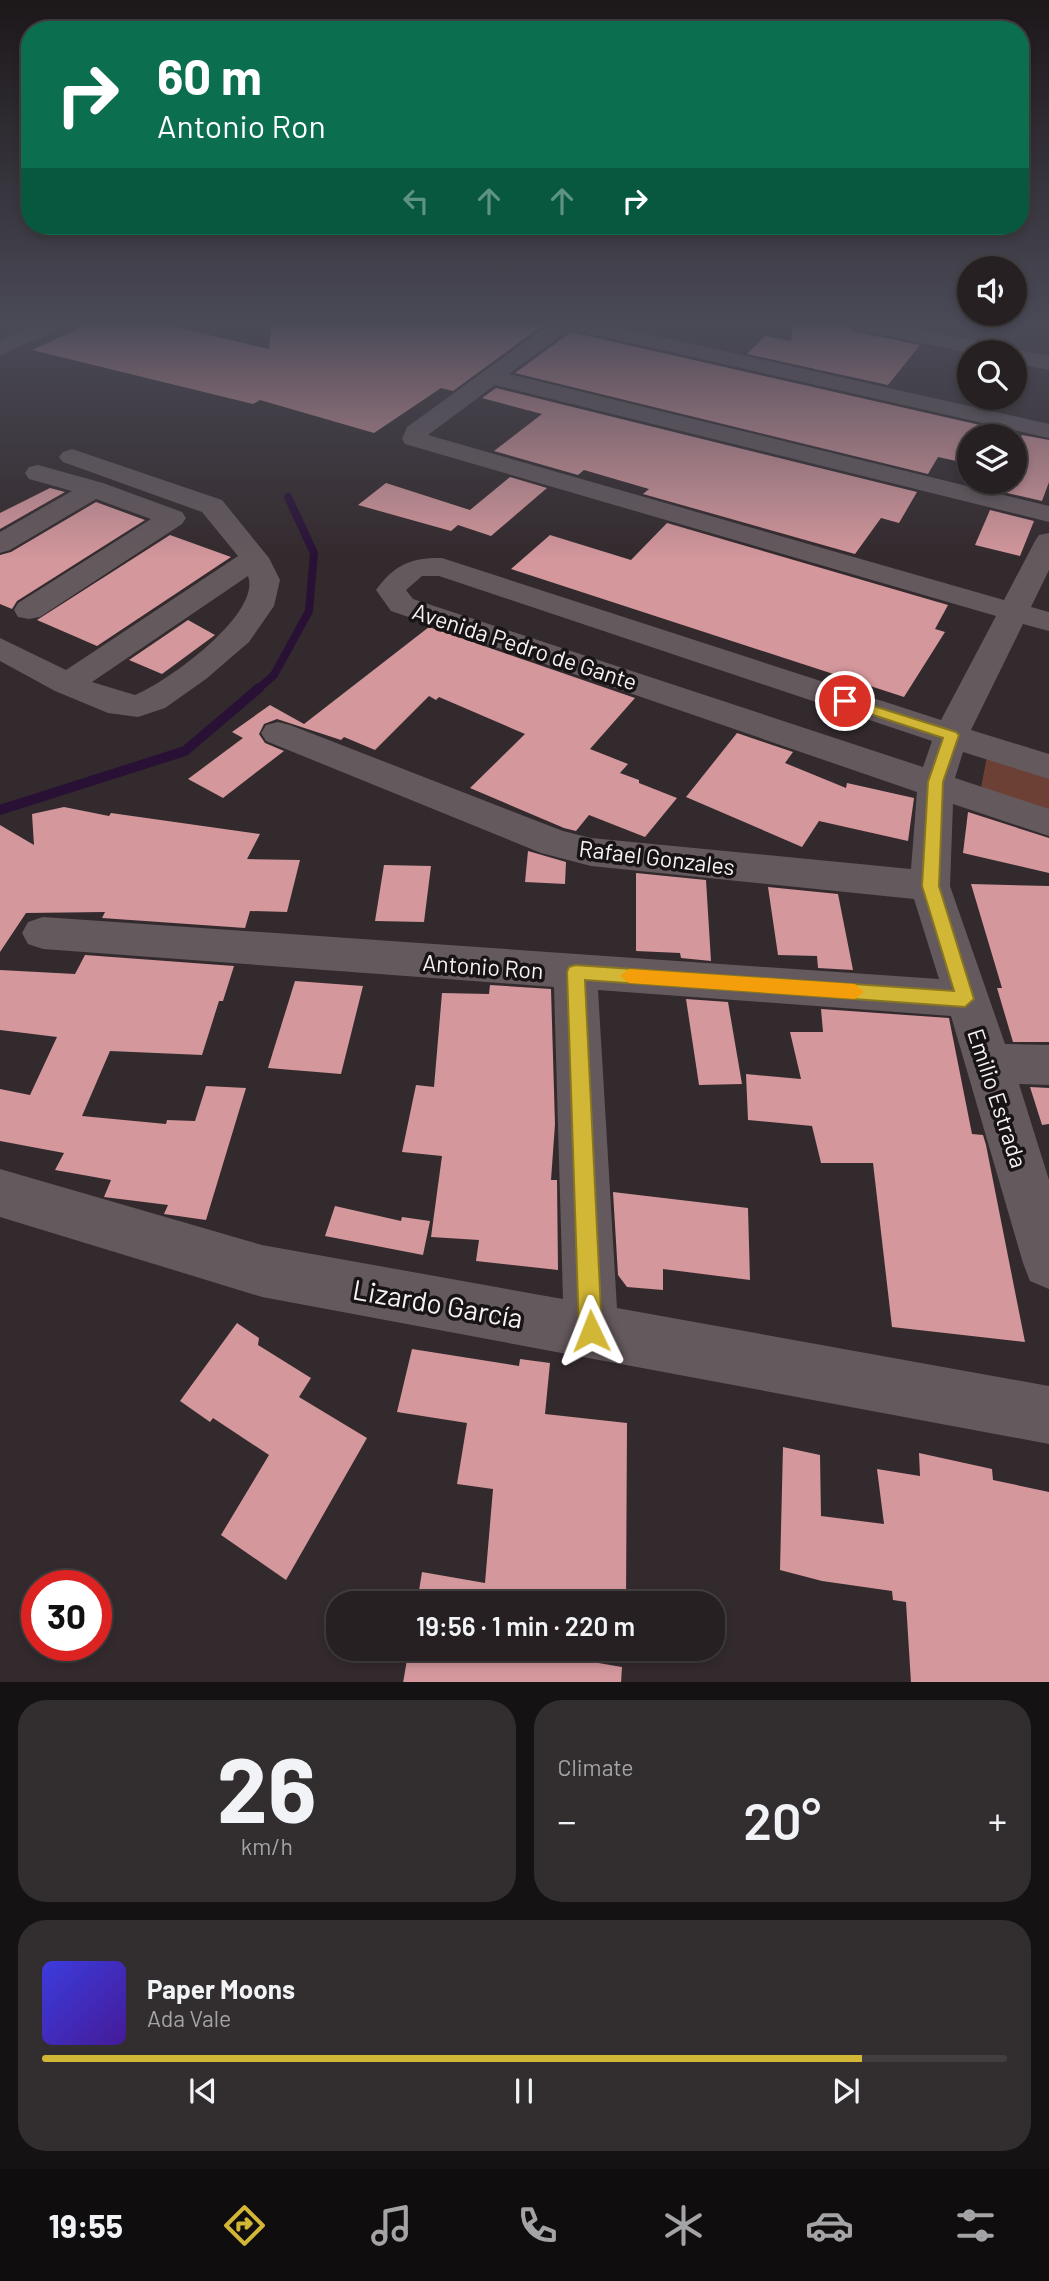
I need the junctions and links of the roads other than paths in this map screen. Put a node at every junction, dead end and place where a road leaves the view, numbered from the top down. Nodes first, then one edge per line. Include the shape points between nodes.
1 (458, 401) edge
2 (592, 401) edge
3 (918, 401) edge
4 (1049, 431) edge
5 (72, 457) dead end
6 (38, 473) dead end
7 (94, 489) junction
8 (1049, 514) edge
9 (1049, 541) edge
10 (0, 544) edge
11 (255, 558) junction
12 (29, 610) dead end
13 (1032, 617) edge
14 (0, 648) edge
15 (68, 684) junction
16 (278, 733) dead end
17 (951, 735) junction
18 (1049, 766) edge
19 (936, 782) junction
20 (1049, 823) edge
21 (930, 886) junction
22 (43, 933) dead end
23 (575, 972) junction
24 (965, 999) junction
25 (989, 1063) junction
26 (1049, 1065) edge
27 (0, 1193) edge
28 (1049, 1263) edge
29 (591, 1331) junction
30 (1049, 1415) edge

1 - 13 street via 416,432 414,439
2 - 8 street
3 - 4 street
5 - 11 street via 212,506
6 - 7 street
7 - 10 street
7 - 12 street via 172,518
9 - 13 street, Emilio Estrada
11 - 15 street
11 - 15 street via 265,580 259,606 238,635 153,700 138,706 120,705
13 - 17 street, Emilio Estrada
14 - 15 street
16 - 21 street, Rafael Gonzales via 555,843 590,852
17 - 18 street, Avenida Pedro de Gante
17 - 19 street, Emilio Estrada
17 - 19 street, Avenida Pedro de Gante via 442,567 420,566 400,575 391,590 401,605
19 - 20 street, Avenida Pedro de Gante
19 - 21 street, Emilio Estrada
21 - 24 street, Emilio Estrada
22 - 23 street, Antonio Ron
23 - 24 street, Antonio Ron
23 - 29 street
24 - 25 street, Emilio Estrada
25 - 26 street
25 - 28 street, Emilio Estrada
27 - 29 street, Lizardo García via 262,1271
29 - 30 street, Lizardo García

